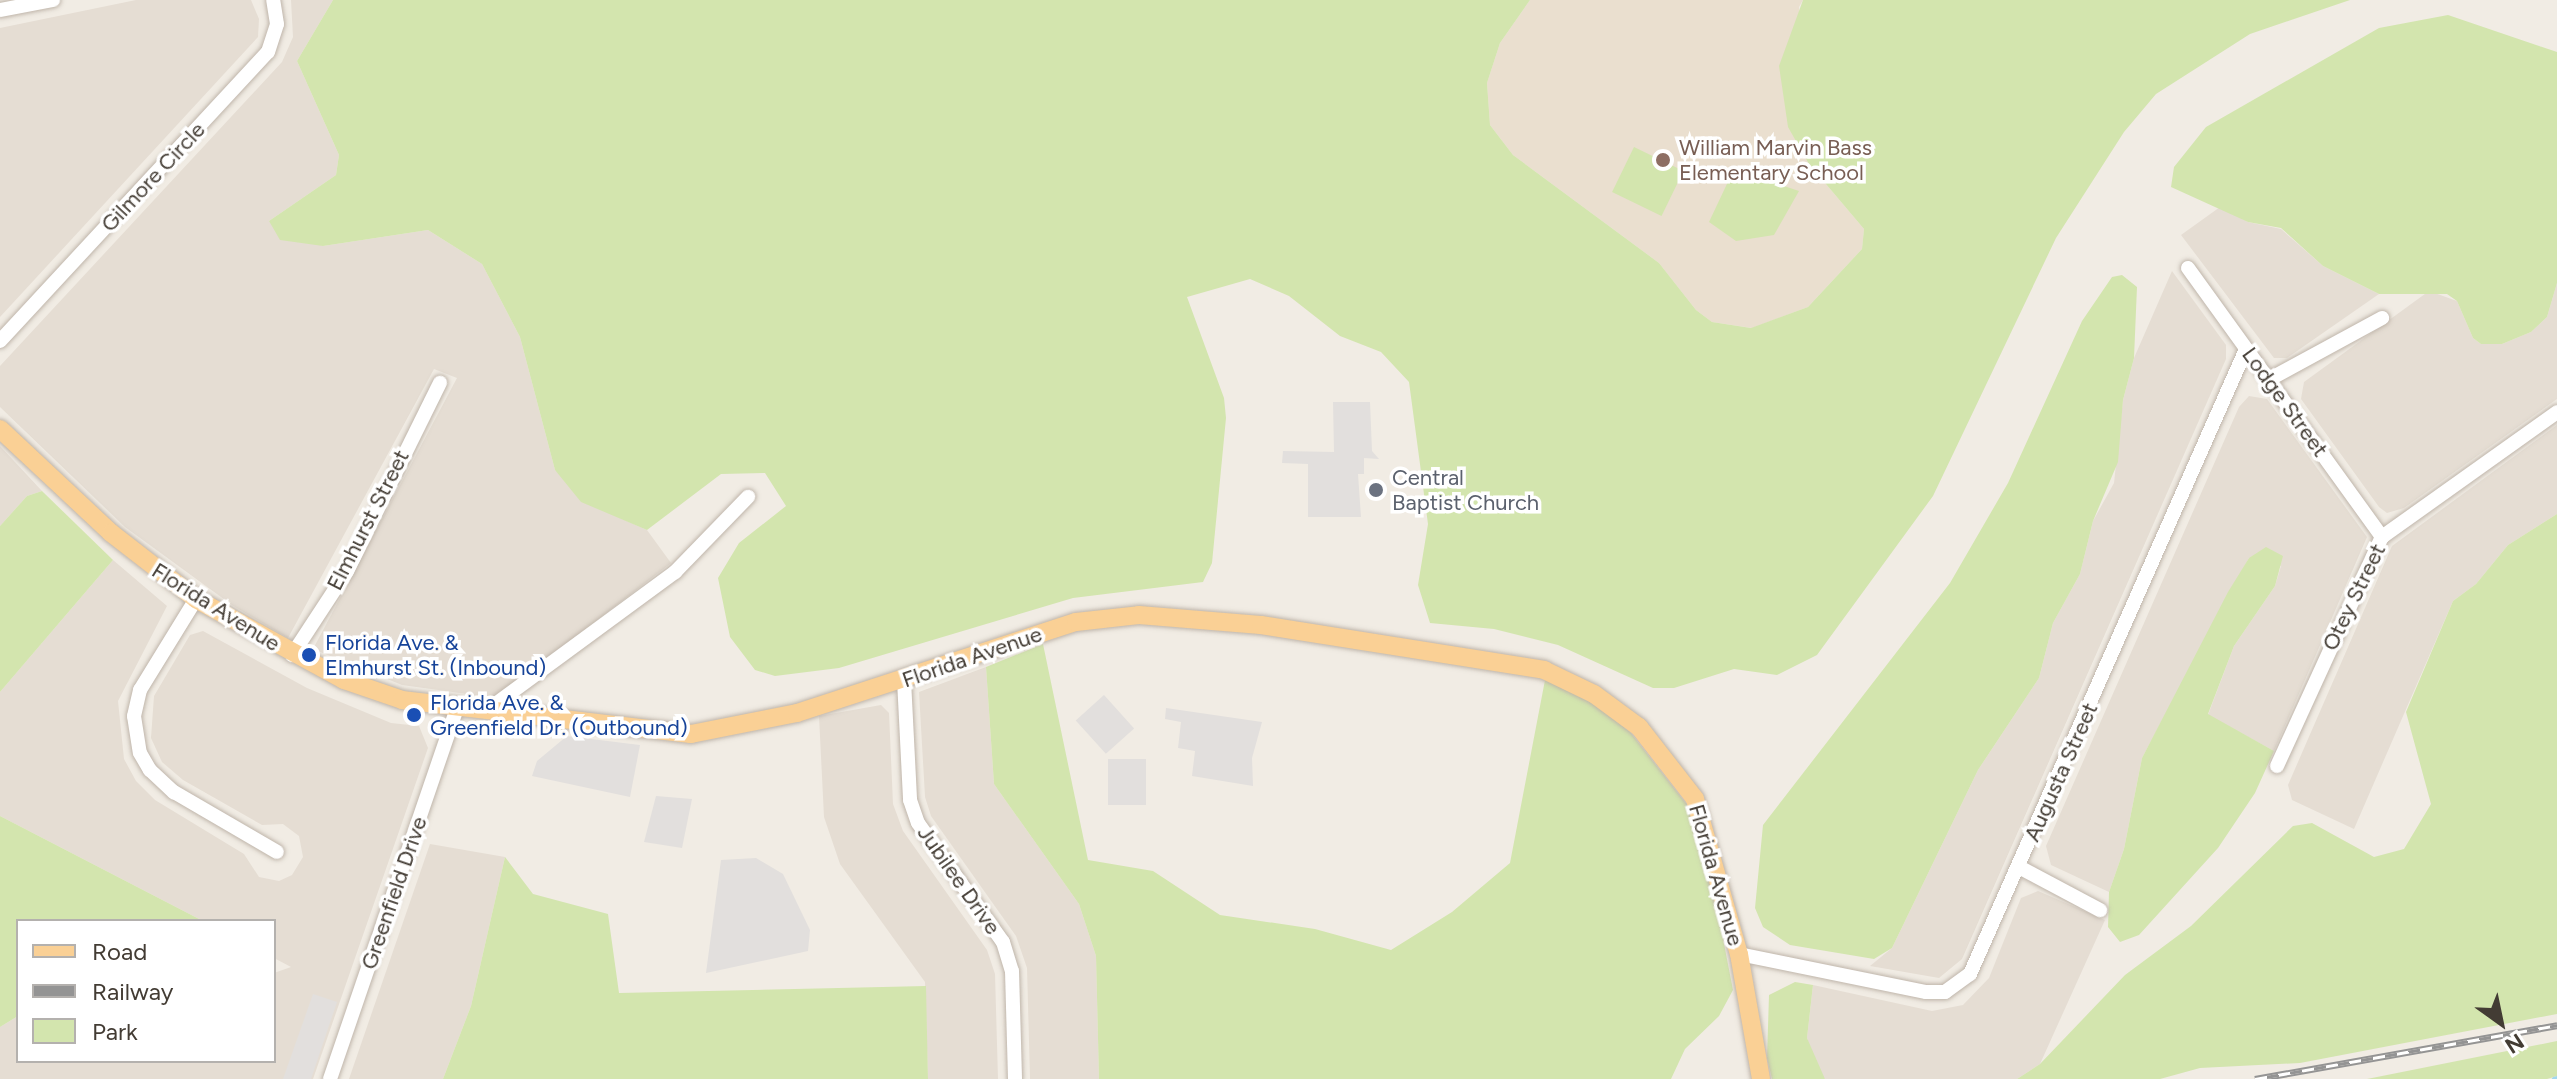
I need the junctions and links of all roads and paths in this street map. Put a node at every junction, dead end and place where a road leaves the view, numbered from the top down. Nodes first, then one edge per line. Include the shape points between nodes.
1 (53, 0) edge
2 (273, 0) edge
3 (0, 10) edge
4 (2188, 268) dead end
5 (2382, 318) dead end
6 (0, 341) edge
7 (2246, 349) junction
8 (2268, 380) junction
9 (440, 383) dead end
10 (2557, 412) edge
11 (0, 429) edge
12 (748, 497) dead end
13 (2382, 537) junction
14 (196, 599) junction
15 (292, 655) junction
16 (904, 680) junction
17 (457, 708) junction
18 (486, 711) junction
19 (2277, 766) dead end
20 (277, 852) dead end
21 (2019, 867) junction
22 (2100, 910) dead end
23 (1739, 954) junction
24 (330, 1079) edge
25 (1015, 1079) edge
26 (1761, 1079) edge

1 - 3 street
2 - 6 street, Gilmore Circle via 277,24 268,52
4 - 7 street, Lodge Street
5 - 8 street
7 - 8 street, Lodge Street
7 - 21 street, Augusta Street
8 - 13 street, Lodge Street
9 - 15 street, Elmhurst Street via 347,571
10 - 13 street, Otey Street
11 - 14 main road, Florida Avenue via 111,533
12 - 18 street via 675,572
13 - 19 street, Otey Street
14 - 15 main road, Florida Avenue
14 - 20 street via 140,690 134,716 140,753 174,792
15 - 17 main road, Florida Avenue via 402,700
16 - 18 main road, Florida Avenue via 740,728 691,734
16 - 23 main road, Florida Avenue via 1076,622 1139,615 1261,625 1544,670 1594,694 1639,727 1677,769 1700,813
16 - 25 street, Jubilee Drive via 910,800 918,823 1003,942 1012,971
17 - 18 main road, Florida Avenue
17 - 24 street, Greenfield Drive
21 - 22 street
21 - 23 street, Augusta Street via 1970,974 1945,992
23 - 26 main road, Florida Avenue

